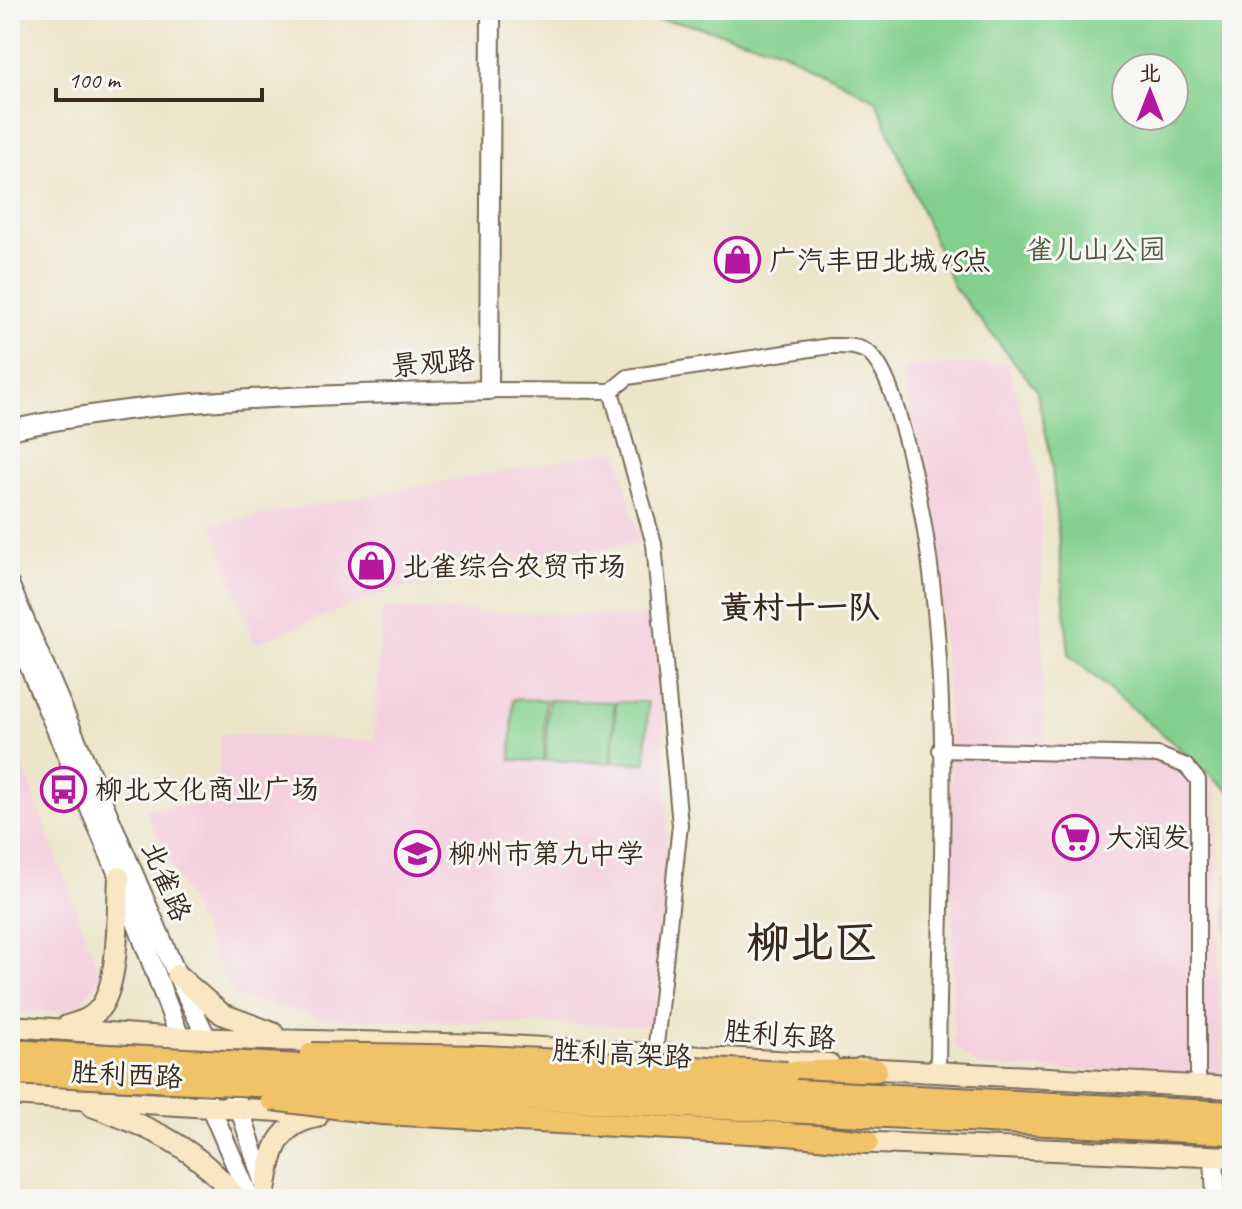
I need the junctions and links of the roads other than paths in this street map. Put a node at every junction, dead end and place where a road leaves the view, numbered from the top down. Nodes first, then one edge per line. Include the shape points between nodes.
1 (491, 10) edge
2 (489, 390) junction
3 (611, 391) junction
4 (10, 430) edge
5 (10, 586) edge
6 (10, 621) edge
7 (940, 750) junction
8 (119, 877) junction
9 (177, 975) junction
10 (10, 1026) edge
11 (62, 1028) junction
12 (179, 1038) junction
13 (209, 1038) junction
14 (308, 1040) junction
15 (10, 1051) edge
16 (655, 1054) junction
17 (876, 1070) junction
18 (168, 1071) junction
19 (10, 1073) edge
20 (938, 1073) junction
21 (1198, 1086) junction
22 (1232, 1088) edge
23 (10, 1095) edge
24 (69, 1099) junction
25 (211, 1106) junction
26 (240, 1109) junction
27 (1232, 1113) edge
28 (330, 1114) junction
29 (1232, 1133) edge
30 (867, 1142) junction
31 (1223, 1157) edge
32 (261, 1196) edge
33 (237, 1199) edge
34 (1216, 1199) edge

1 - 2 street, 景观路
2 - 3 street
2 - 4 street, 景观路 via 250,398 76,415
3 - 7 street via 628,377 830,346 869,353 883,372 895,405 928,534
3 - 16 street via 654,544 680,825
5 - 9 street, 北雀路
6 - 8 street, 北雀路
7 - 20 street
7 - 21 street via 1158,755 1186,766 1198,780
8 - 11 main road via 110,985 101,1007 89,1018
8 - 12 street, 北雀路
9 - 13 street, 北雀路
9 - 14 main road via 222,1014 258,1030
10 - 11 main road, 胜利西路
11 - 12 main road, 胜利西路
12 - 13 main road, 胜利东路
12 - 25 street, 北雀路
13 - 14 main road, 胜利东路
13 - 26 street, 北雀路
14 - 16 main road, 胜利东路
15 - 18 main road, 胜利高架路, bridge
16 - 17 main road, 胜利东路
17 - 18 main road, bridge via 787,1073 384,1054 252,1055
17 - 20 main road, 胜利东路
18 - 19 main road, 胜利高架路, bridge
18 - 27 main road, 胜利高架路, bridge
18 - 29 main road, 胜利高架路, bridge
18 - 30 main road, bridge via 305,1105 382,1113
20 - 21 main road, 胜利东路
21 - 22 main road, 胜利东路
23 - 24 main road, 胜利西路
24 - 25 main road, 胜利西路
24 - 33 main road via 142,1124 195,1153
25 - 26 main road, 胜利西路
25 - 32 street, 北雀路
26 - 28 main road
26 - 32 street, 北雀路
28 - 30 main road via 785,1145
28 - 32 main road via 300,1120 279,1135
30 - 31 main road
31 - 34 street

